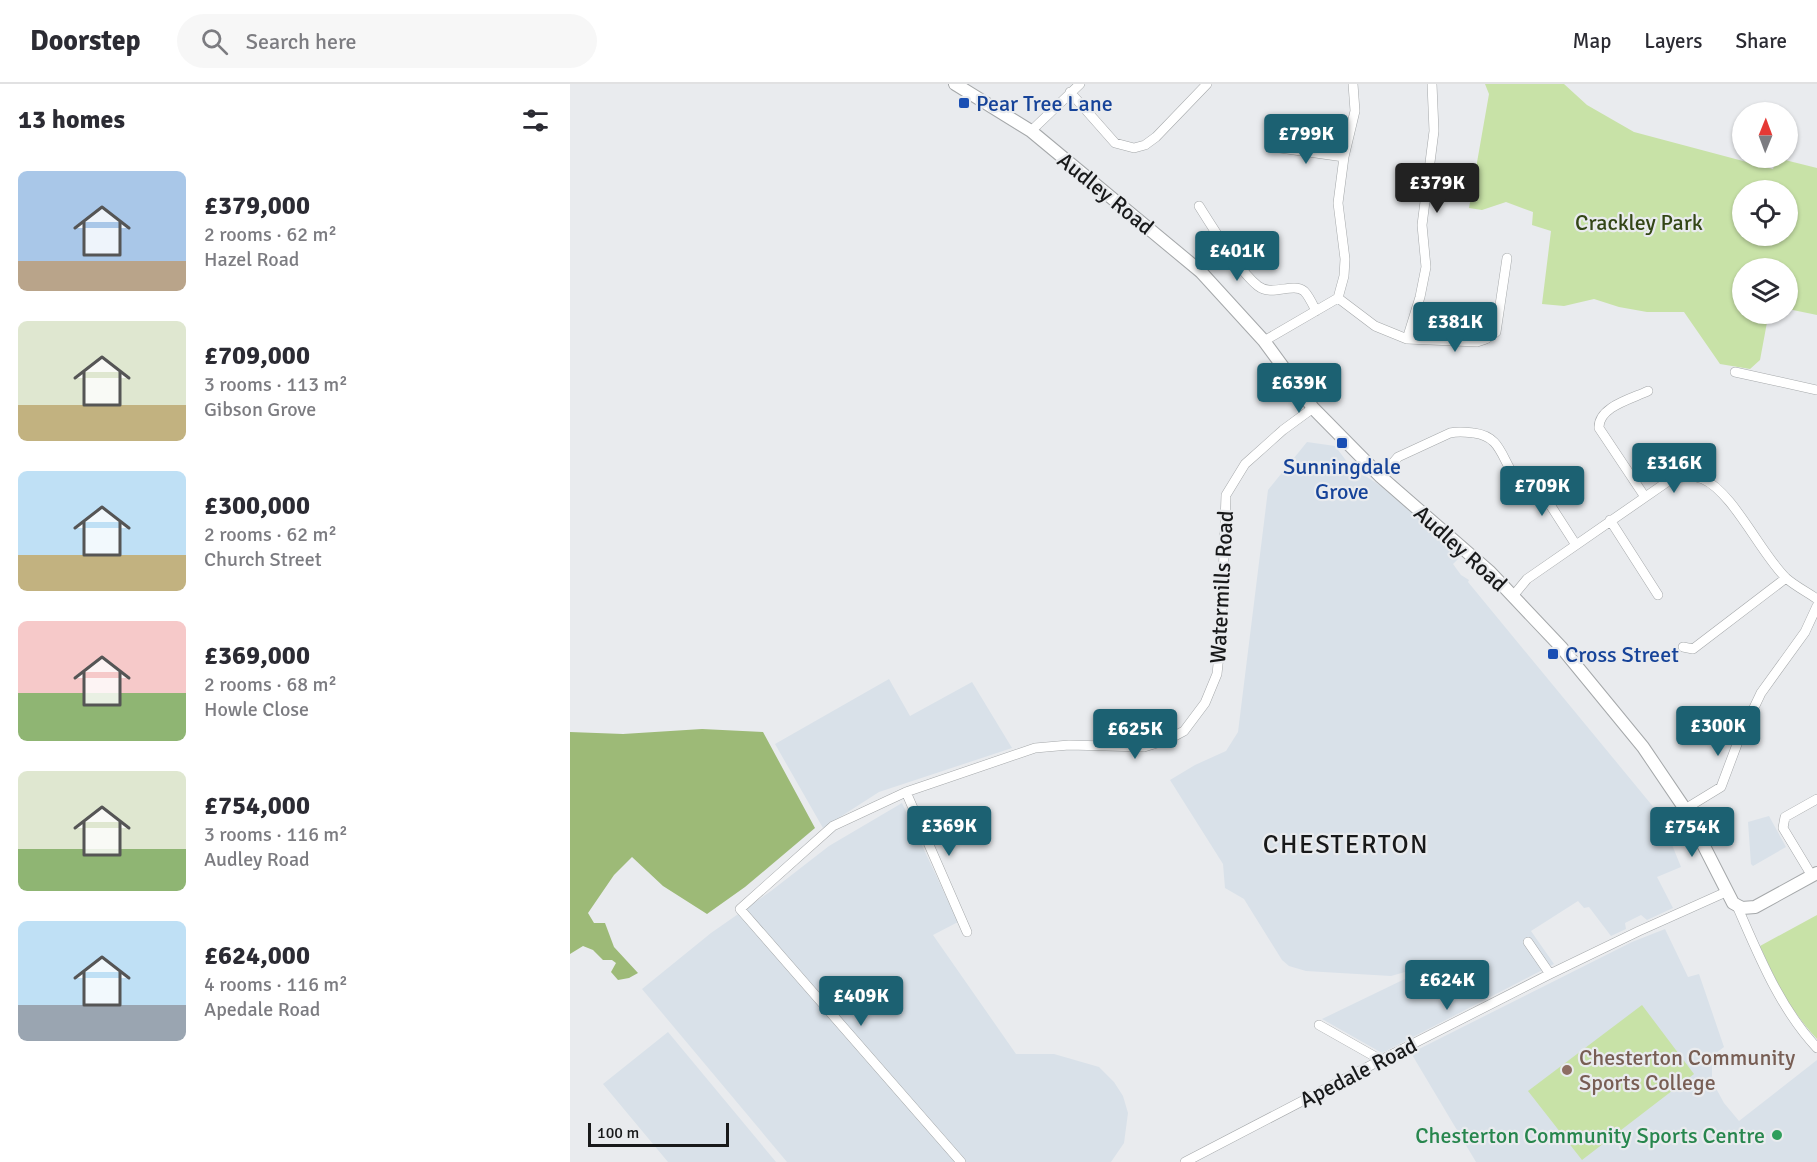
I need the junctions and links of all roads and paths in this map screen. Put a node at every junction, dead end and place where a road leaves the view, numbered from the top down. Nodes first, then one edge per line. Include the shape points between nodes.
1 (955, 84) edge
2 (1080, 84) edge
3 (1207, 84) edge
4 (1353, 84) edge
5 (1432, 84) edge
6 (1070, 92) junction
7 (1031, 131) junction
8 (1273, 147) dead end
9 (1344, 157) junction
10 (1199, 206) dead end
11 (1507, 258) dead end
12 (1338, 298) junction
13 (1316, 311) junction
14 (1407, 339) junction
15 (1264, 341) junction
16 (1735, 372) dead end
17 (1817, 390) edge
18 (1648, 391) dead end
19 (1313, 408) junction
20 (1510, 469) dead end
21 (1531, 475) dead end
22 (1381, 477) junction
23 (1645, 497) junction
24 (1610, 520) junction
25 (1576, 544) junction
26 (1786, 578) junction
27 (1658, 595) dead end
28 (1513, 596) junction
29 (1817, 599) edge
30 (1817, 606) edge
31 (1683, 648) dead end
32 (906, 792) junction
33 (1817, 799) edge
34 (1685, 809) junction
35 (1815, 874) edge
36 (1726, 892) junction
37 (1737, 906) junction
38 (967, 932) dead end
39 (1528, 942) dead end
40 (1550, 974) junction
41 (1319, 1025) dead end
42 (1817, 1048) edge
43 (1381, 1060) junction
44 (961, 1162) edge
45 (1185, 1162) edge

1 - 7 main road, Audley Road
2 - 6 street
3 - 6 street via 1156,137 1134,148 1115,142
4 - 9 street via 1355,111
5 - 14 street via 1434,132 1422,225 1426,267
6 - 7 street
7 - 15 main road, Audley Road via 1201,272
8 - 9 street
9 - 12 street via 1338,203 1345,267
10 - 13 street via 1260,288 1299,289
11 - 14 street via 1496,332 1477,342
12 - 13 street
12 - 14 street via 1375,326
13 - 15 street
15 - 19 main road, Audley Road
16 - 17 street
18 - 23 street via 1604,412 1599,425
19 - 22 main road, Audley Road
19 - 32 street, Watermills Road via 1245,464 1226,495 1216,674 1205,703 1184,731 1144,747 1035,748
20 - 22 street via 1490,437 1459,431 1398,457
21 - 25 street
22 - 28 main road, Audley Road via 1471,554
23 - 24 street
23 - 26 street via 1675,478 1705,480 1720,491
24 - 25 street
24 - 27 street
25 - 28 street via 1527,579
26 - 29 street
26 - 31 street via 1694,649
28 - 34 main road, Audley Road via 1621,718
30 - 34 street via 1805,632 1761,693 1721,787
32 - 38 street
32 - 44 street, Watermills Road via 833,826 740,909
33 - 35 street via 1785,817 1783,828
34 - 36 main road, Audley Road
35 - 37 main road via 1755,907
36 - 37 main road, Audley Road
36 - 40 street, Apedale Road
37 - 42 street via 1775,990 1795,1023
39 - 40 street
40 - 43 street, Apedale Road
41 - 43 street
43 - 45 street, Apedale Road

